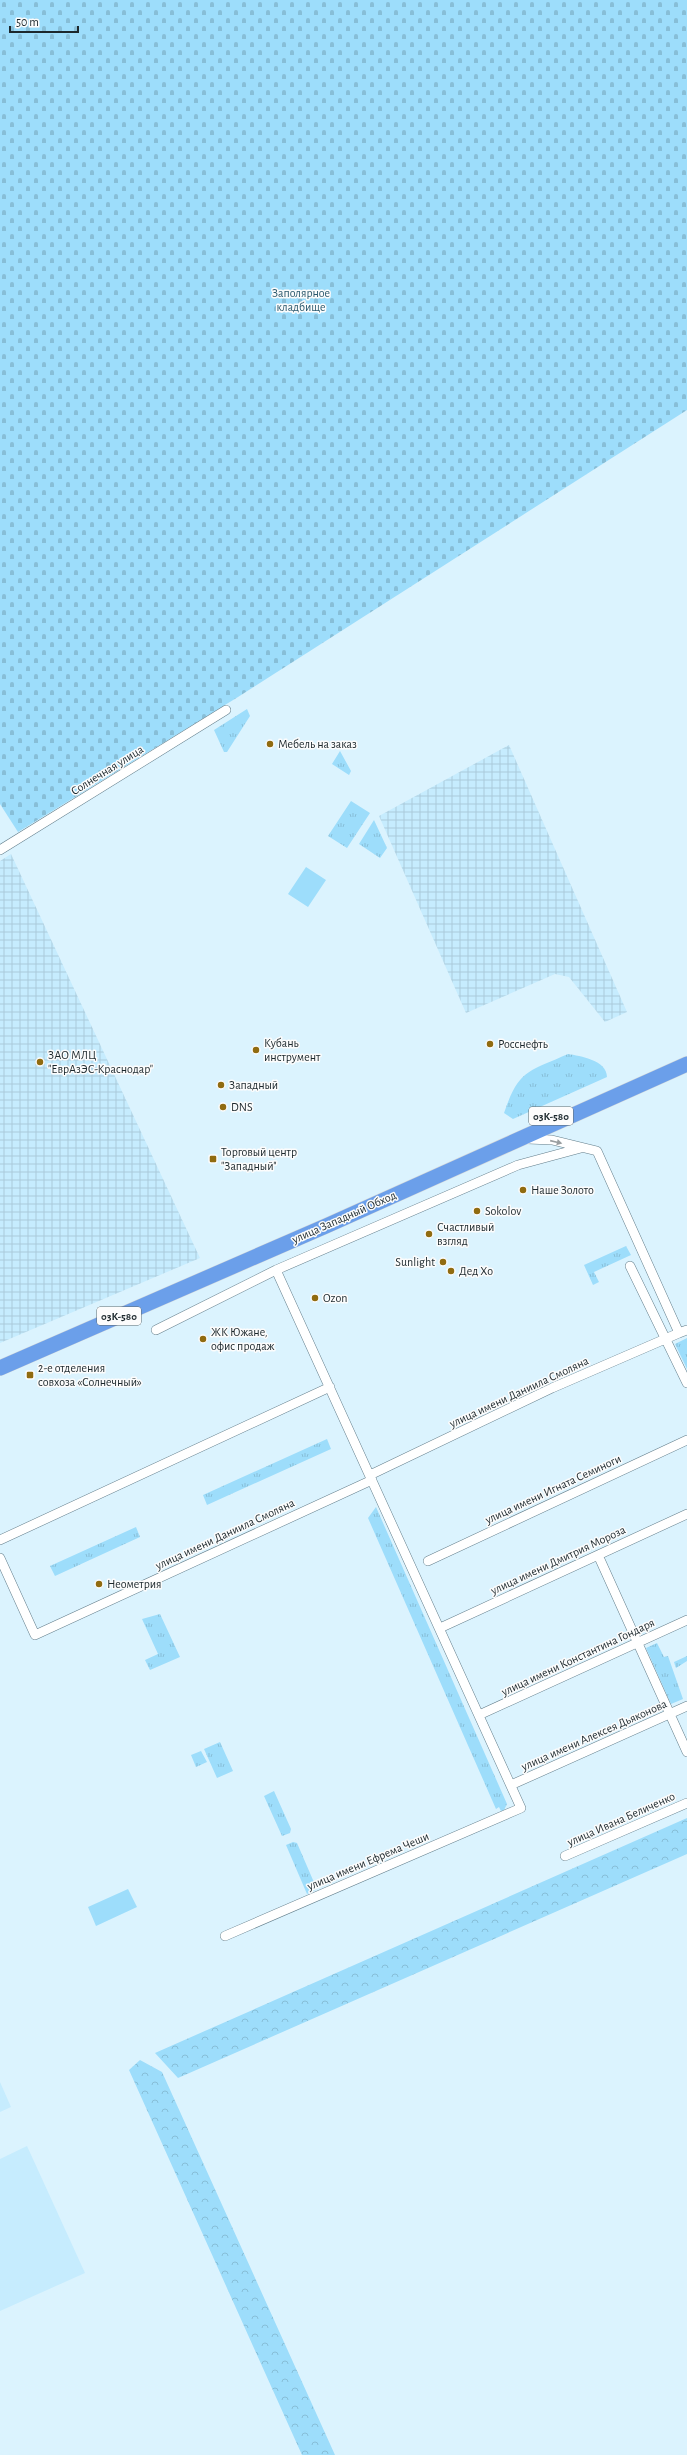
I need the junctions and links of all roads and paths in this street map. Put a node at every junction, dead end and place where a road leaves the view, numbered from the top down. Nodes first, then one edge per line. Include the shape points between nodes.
1 (226, 710) dead end
2 (0, 850) edge
3 (687, 1056) edge
4 (687, 1064) edge
5 (581, 1148) junction
6 (492, 1151) junction
7 (630, 1266) dead end
8 (276, 1270) junction
9 (156, 1330) dead end
10 (683, 1331) edge
11 (667, 1339) junction
12 (0, 1357) edge
13 (0, 1368) edge
14 (687, 1383) edge
15 (330, 1387) junction
16 (687, 1440) edge
17 (371, 1478) junction
18 (687, 1514) edge
19 (0, 1540) edge
20 (598, 1555) junction
21 (0, 1558) edge
22 (428, 1561) dead end
23 (687, 1620) edge
24 (440, 1628) junction
25 (638, 1643) junction
26 (687, 1706) edge
27 (669, 1714) junction
28 (479, 1716) junction
29 (687, 1752) edge
30 (511, 1785) junction
31 (687, 1803) edge
32 (565, 1856) dead end
33 (224, 1936) dead end

1 - 2 street, Солнечная улица
3 - 12 highway, улица Западный Обход / 03К-580
4 - 6 highway, улица Западный Обход / 03К-580
6 -> 5 street via 537,1138
5 - 8 street via 518,1164
5 - 10 street via 597,1151
6 - 13 highway, улица Западный Обход / 03К-580
7 - 11 street
8 - 9 street
8 - 15 street
10 - 11 street, улица имени Даниила Смоляна
11 - 14 street
11 - 17 street, улица имени Даниила Смоляна via 552,1388
15 - 17 street
15 - 19 street
16 - 22 street, улица имени Игната Семиноги
17 - 21 street, улица имени Даниила Смоляна via 35,1635
17 - 24 street
18 - 20 street, улица имени Дмитрия Мороза
20 - 24 street, улица имени Дмитрия Мороза
20 - 25 street
23 - 25 street, улица имени Константина Гондаря
24 - 28 street
25 - 27 street
25 - 28 street, улица имени Константина Гондаря
26 - 27 street, улица имени Алексея Дьяконова
27 - 29 street
27 - 30 street, улица имени Алексея Дьяконова
28 - 30 street
30 - 33 street, улица имени Ефрема Чеши via 521,1808
31 - 32 street, улица Ивана Беличенко

